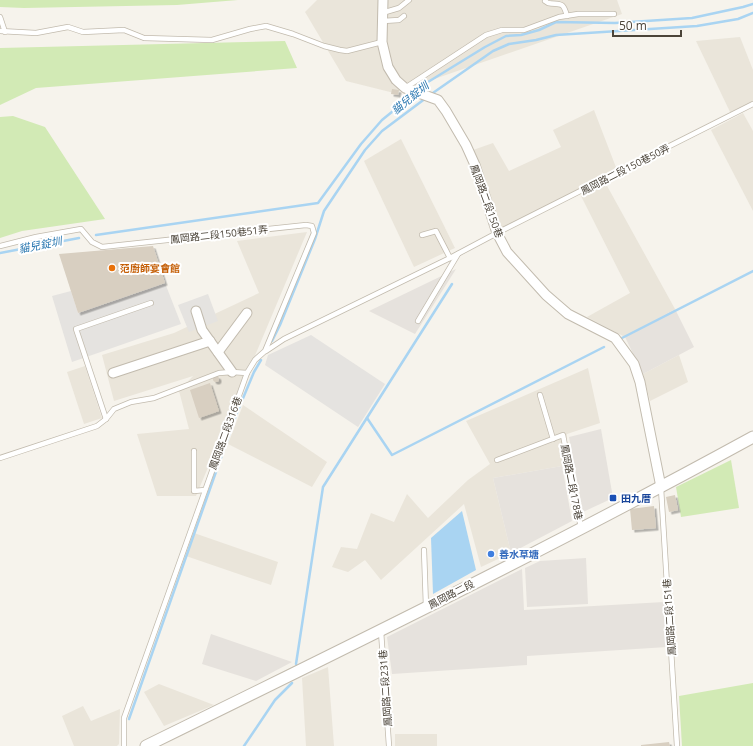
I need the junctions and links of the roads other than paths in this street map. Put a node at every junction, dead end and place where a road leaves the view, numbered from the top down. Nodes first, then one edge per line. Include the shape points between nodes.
1 (383, 0) edge
2 (409, 0) edge
3 (545, 1) edge
4 (614, 14) dead end
5 (404, 16) dead end
6 (567, 16) junction
7 (0, 17) edge
8 (383, 17) junction
9 (2, 31) edge
10 (382, 42) junction
11 (410, 89) junction
12 (753, 104) edge
13 (497, 233) junction
14 (422, 235) dead end
15 (0, 246) edge
16 (459, 253) junction
17 (450, 258) junction
18 (151, 303) dead end
19 (196, 311) dead end
20 (247, 313) dead end
21 (418, 321) dead end
22 (210, 341) junction
23 (266, 351) junction
24 (218, 352) junction
25 (232, 372) junction
26 (113, 373) dead end
27 (247, 373) junction
28 (540, 395) dead end
29 (106, 419) junction
30 (753, 436) edge
31 (553, 439) junction
32 (194, 451) dead end
33 (0, 458) edge
34 (497, 460) dead end
35 (661, 487) junction
36 (205, 490) junction
37 (581, 528) junction
38 (424, 550) dead end
39 (426, 607) junction
40 (381, 631) junction
41 (124, 746) edge
42 (146, 746) edge
43 (389, 746) edge
44 (677, 746) edge

1 - 8 street
2 - 8 lane
3 - 6 lane via 560,3 564,6
4 - 6 lane
5 - 8 lane via 399,20
6 - 11 lane via 524,30 502,30 486,35
7 - 9 lane
8 - 10 street
9 - 10 lane via 36,33 68,27 83,32 124,30 144,38 212,40 266,26 324,46 347,51
10 - 11 street via 388,67 396,80
11 - 13 street, 鳳岡路二段150巷 via 438,100 446,111 475,164
12 - 13 lane, 鳳岡路二段150巷50弄
13 - 16 lane, 鳳岡路二段150巷51弄
13 - 35 street, 鳳岡路二段150巷 via 507,252 546,295 568,314 615,338 634,364 640,382
14 - 17 lane via 436,231
15 - 23 lane, 鳳岡路二段150巷51弄 via 82,229 92,242 102,247 312,226 314,233
16 - 17 lane, 鳳岡路二段150巷51弄
16 - 21 lane
17 - 23 lane, 鳳岡路二段150巷51弄 via 284,339
18 - 29 lane via 76,329
19 - 22 street via 202,330
20 - 24 street
22 - 24 street
22 - 26 street
23 - 27 lane, 鳳岡路二段150巷51弄 via 255,360
24 - 25 street
25 - 27 lane
25 - 29 lane via 219,373 154,398 131,402 114,409
27 - 36 lane, 鳳岡路二段316巷
28 - 31 lane
29 - 33 lane via 97,426
30 - 35 street, 鳳岡路二段
31 - 34 lane, 鳳岡路二段178巷
31 - 37 lane, 鳳岡路二段178巷 via 563,435
32 - 36 lane via 194,491
35 - 37 street, 鳳岡路二段
35 - 44 lane, 鳳岡路二段151巷
36 - 41 lane, 鳳岡路二段316巷 via 124,718
37 - 39 street, 鳳岡路二段
38 - 39 lane
39 - 40 street, 鳳岡路二段
40 - 42 street, 鳳岡路二段
40 - 43 lane, 鳳岡路二段231巷

